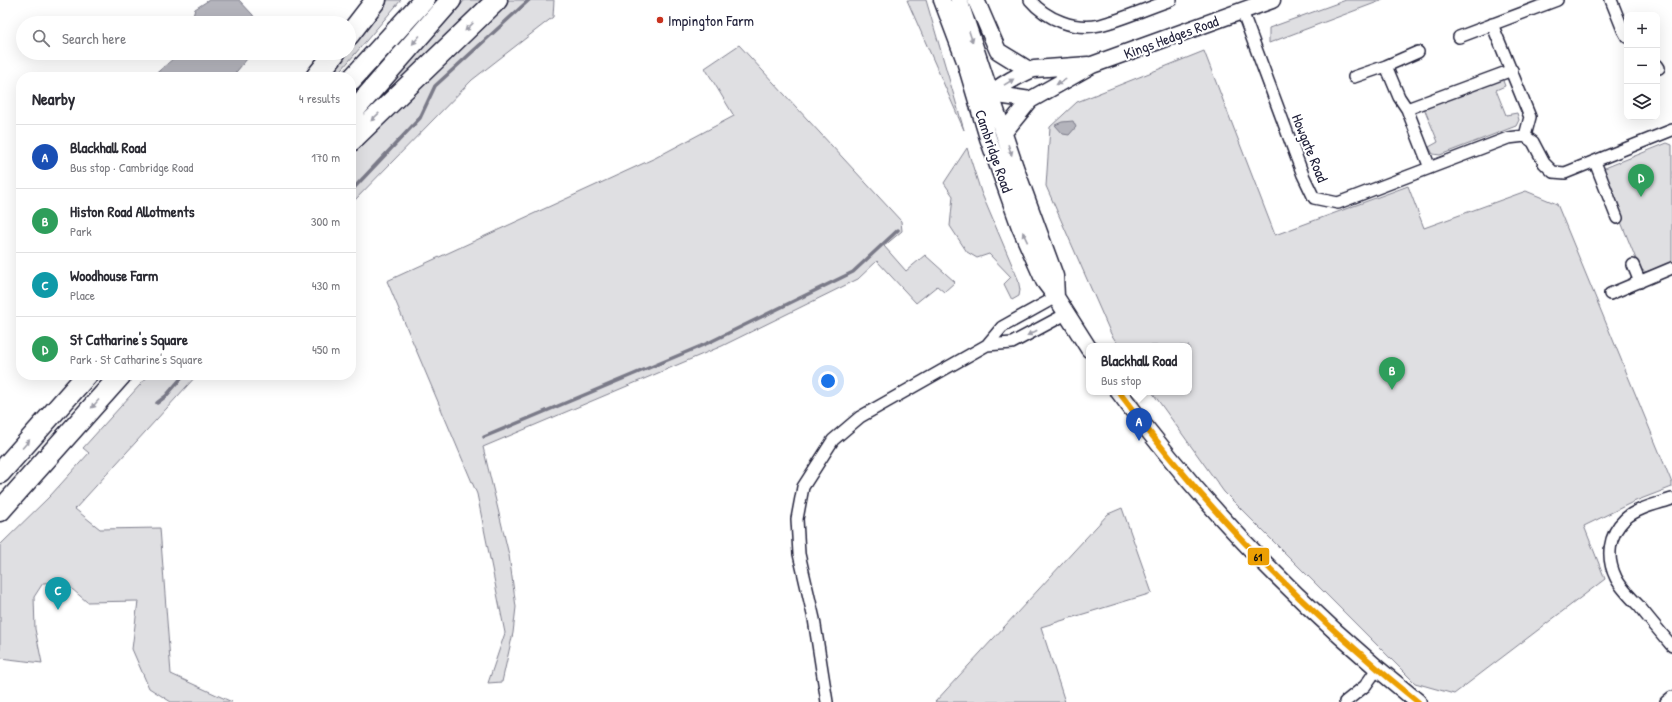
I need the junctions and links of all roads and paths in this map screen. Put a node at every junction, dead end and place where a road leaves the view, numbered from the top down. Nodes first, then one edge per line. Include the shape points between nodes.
1 (376, 0) edge
2 (424, 0) edge
3 (451, 0) edge
4 (497, 0) edge
5 (942, 0) edge
6 (959, 0) edge
7 (976, 0) edge
8 (1030, 0) edge
9 (1171, 0) edge
10 (1272, 0) edge
11 (1556, 0) edge
12 (1611, 0) edge
13 (1242, 11) junction
14 (1492, 24) junction
15 (356, 25) edge
16 (1624, 32) edge
17 (1459, 37) dead end
18 (1418, 52) dead end
19 (329, 60) edge
20 (1092, 65) junction
21 (1386, 66) junction
22 (1029, 70) junction
23 (1512, 70) junction
24 (320, 72) edge
25 (356, 75) edge
26 (1354, 77) dead end
27 (974, 89) junction
28 (991, 95) junction
29 (1030, 100) junction
30 (356, 108) edge
31 (1407, 109) junction
32 (1672, 130) edge
33 (1004, 132) junction
34 (356, 136) edge
35 (1525, 136) junction
36 (988, 138) junction
37 (1595, 162) junction
38 (1430, 168) junction
39 (1617, 218) dead end
40 (1633, 265) dead end
41 (1672, 268) edge
42 (1640, 282) junction
43 (1610, 294) dead end
44 (1056, 297) junction
45 (1066, 314) junction
46 (1086, 344) edge
47 (987, 345) junction
48 (83, 380) edge
49 (117, 380) edge
50 (1121, 395) edge
51 (0, 473) edge
52 (1672, 499) edge
53 (0, 511) edge
54 (1672, 646) edge
55 (1377, 669) junction
56 (1672, 697) edge
57 (827, 702) edge
58 (1345, 702) edge
59 (1418, 702) edge
60 (1666, 702) edge

1 - 15 highway
2 - 25 highway
3 -> 30 highway
4 -> 34 highway
5 - 27 main road, Cambridge Road
6 -> 28 main road, Cambridge Road
7 - 22 main road via 998,51
8 - 9 street via 1034,6 1052,18 1072,25 1099,25
10 - 13 main road, Kings Hedges Road
11 - 14 street
12 - 16 street
13 - 20 main road, Kings Hedges Road
13 - 38 street, Howgate Road via 1303,175 1314,198 1338,203
14 - 17 street
14 - 23 street
18 - 21 street
19 - 24 highway
20 - 22 main road, Kings Hedges Road
20 -> 29 main road, Kings Hedges Road
21 - 26 street
21 - 31 street
28 -> 22 main road, Kings Hedges Road via 1007,82
23 - 31 street
23 - 35 street via 1530,117
27 - 28 main road
27 - 36 main road, Cambridge Road
28 - 29 main road
28 - 33 main road, Cambridge Road
28 - 36 main road via 987,111
29 - 33 main road, Kings Hedges Road
31 - 38 street
32 - 37 street
33 -> 44 main road, Cambridge Road via 1055,276
35 - 37 street via 1533,142 1544,163 1553,172 1565,173
35 - 38 street, Howgate Road via 1508,138
44 -> 36 main road, Cambridge Road via 1044,281 1020,227
37 - 39 street
40 - 42 street
41 - 42 street
42 - 43 street
44 - 45 main road, Cambridge Road
44 - 47 street via 1002,327
45 - 46 main road, Cambridge Road
45 -> 47 street via 1012,343
47 - 57 street via 860,418 834,440 803,487 797,519 798,554 814,619
51 -> 48 highway
49 -> 53 highway
50 - 55 main road via 1183,474 1268,567
52 - 54 street via 1625,519 1615,531 1609,552 1610,565 1616,579
55 - 58 street via 1364,686
55 - 59 main road
56 - 60 street

